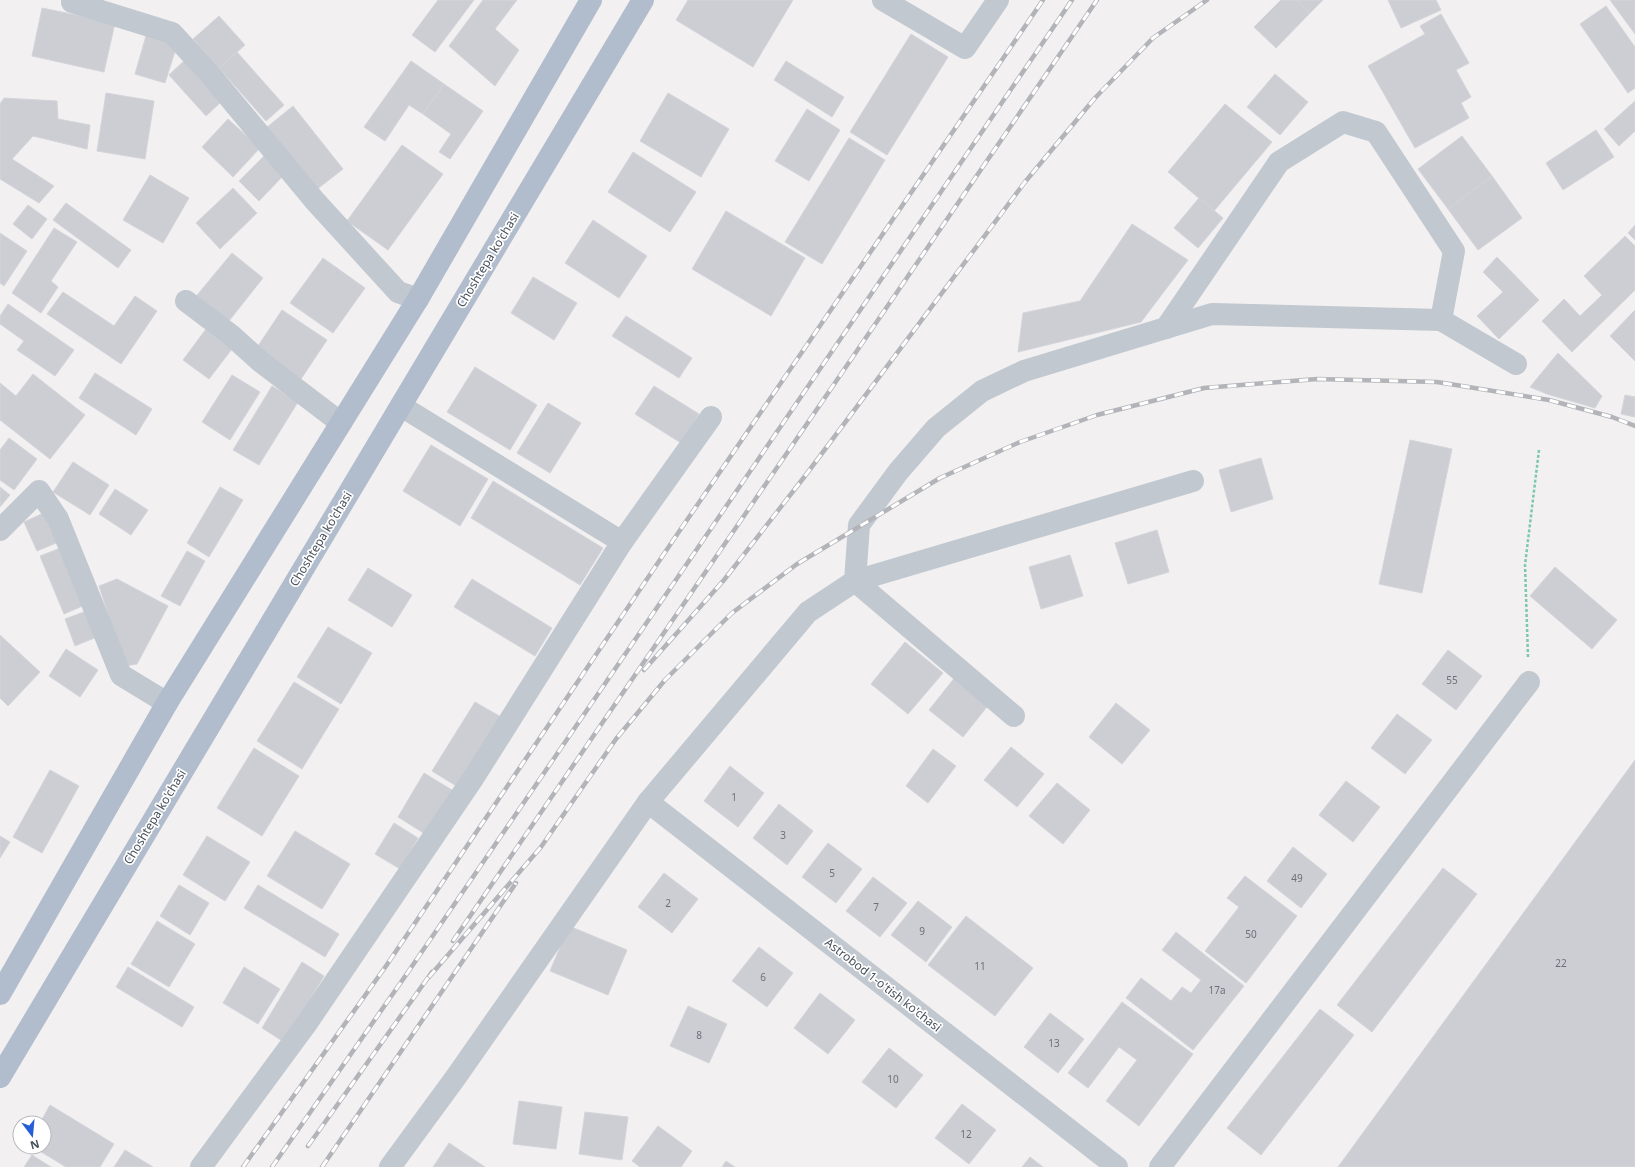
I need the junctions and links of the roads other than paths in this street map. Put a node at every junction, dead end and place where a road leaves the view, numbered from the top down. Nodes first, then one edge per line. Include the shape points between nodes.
1 (591, 0) edge
2 (643, 0) edge
3 (883, 0) edge
4 (998, 0) edge
5 (72, 2) dead end
6 (418, 299) junction
7 (186, 301) dead end
8 (1441, 320) junction
9 (1166, 328) junction
10 (1516, 364) dead end
11 (401, 406) junction
12 (711, 417) dead end
13 (341, 423) junction
14 (1193, 481) dead end
15 (0, 530) edge
16 (622, 542) junction
17 (855, 581) junction
18 (1529, 682) road end
19 (167, 703) junction
20 (1014, 716) dead end
21 (648, 802) junction
22 (0, 994) edge
23 (0, 1077) edge
24 (200, 1167) edge
25 (390, 1167) edge
26 (1117, 1167) edge
27 (1160, 1167) edge

1 - 6 main road
2 - 11 main road, Choshtepa ko'chasi
3 - 4 street via 965,48
5 - 6 street via 172,33 208,72 315,201 398,292
6 - 13 main road
7 - 13 street
8 - 9 street via 1212,314
8 - 9 street via 1454,251 1376,132 1343,122 1279,162
8 - 10 street
9 - 17 street via 1024,371 982,391 936,428 898,472 859,525
11 - 16 street
11 - 23 main road, Choshtepa ko'chasi
12 - 16 street
13 - 19 main road
14 - 17 street
15 - 19 street via 38,491 58,519 121,675
16 - 24 street via 465,790 307,1023
17 - 20 street
17 - 21 street via 808,612
18 - 27 street
19 - 22 main road
21 - 25 street
21 - 26 street, Astrobod 1-o'tish ko'chasi

